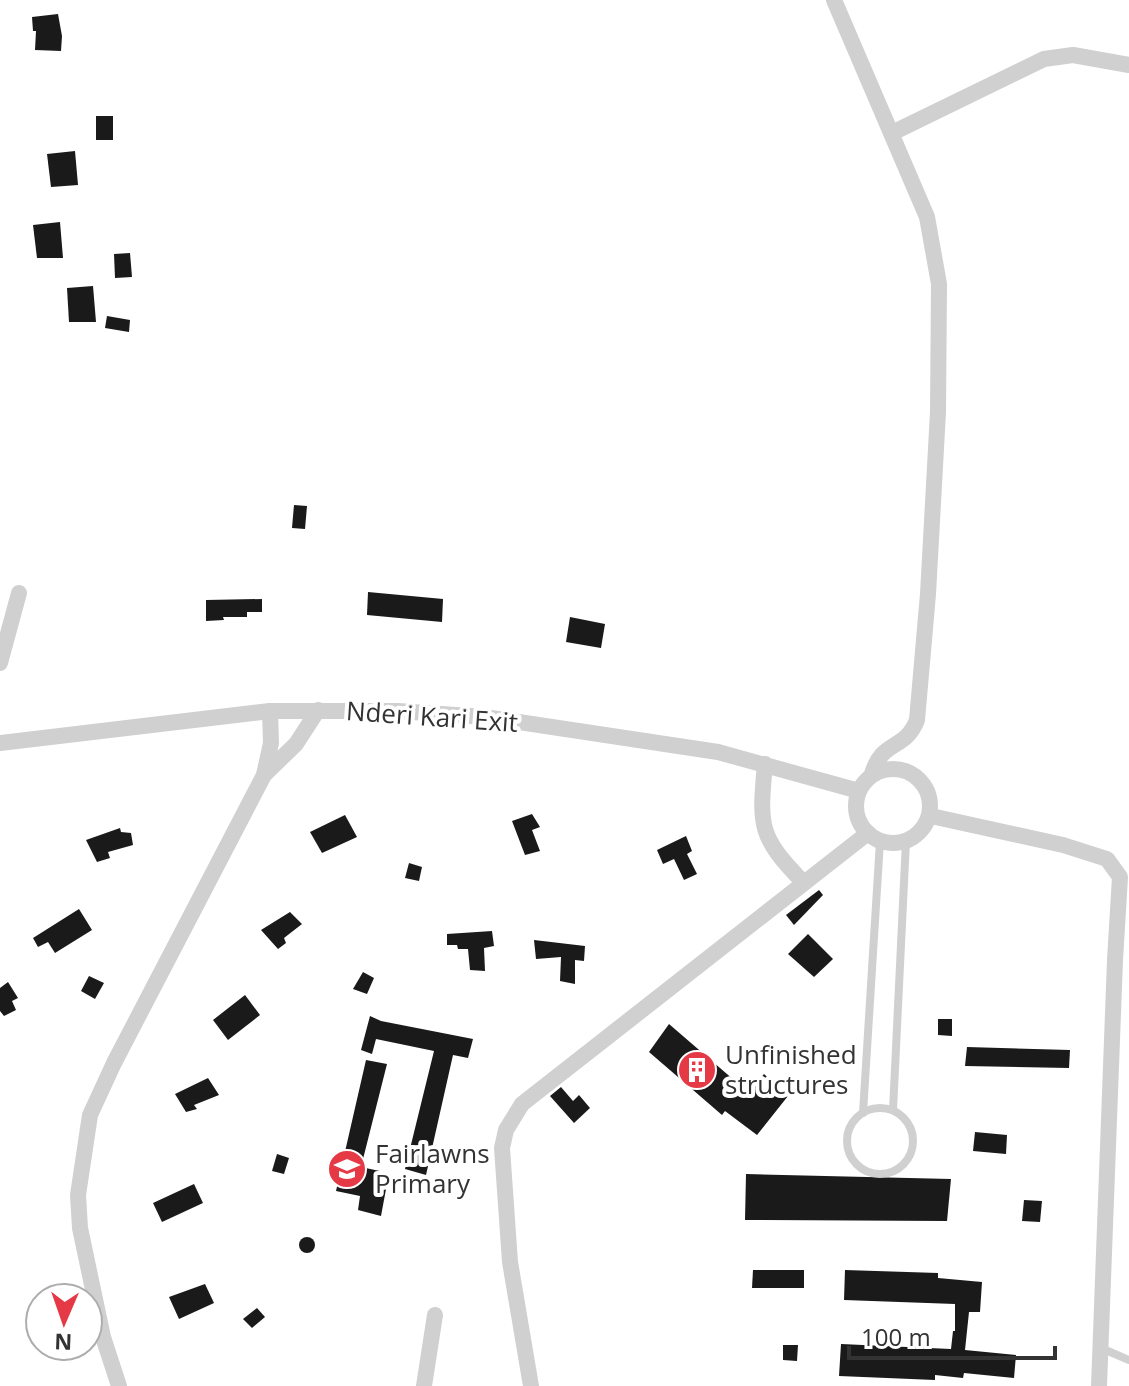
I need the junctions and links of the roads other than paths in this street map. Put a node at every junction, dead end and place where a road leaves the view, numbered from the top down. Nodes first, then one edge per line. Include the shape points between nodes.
1 (834, 0) edge
2 (1129, 65) edge
3 (892, 133) junction
4 (19, 593) dead end
5 (0, 663) edge
6 (318, 710) junction
7 (270, 711) junction
8 (0, 743) edge
9 (765, 764) junction
10 (872, 774) junction
11 (264, 775) junction
12 (859, 791) junction
13 (931, 816) junction
14 (874, 837) junction
15 (906, 841) junction
16 (1125, 879) edge
17 (804, 883) junction
18 (893, 1110) junction
19 (863, 1113) junction
20 (435, 1315) dead end
21 (1101, 1347) junction
22 (1129, 1360) edge
23 (119, 1386) edge
24 (424, 1386) edge
25 (531, 1386) edge
26 (1099, 1386) edge

1 - 3 street
2 - 3 street via 1073,55 1044,59
3 - 10 street via 933,241 939,284 938,412 917,720 907,737 878,757
4 - 5 street
6 - 7 street, Nderi Kari Exit
6 - 9 street, Nderi Kari Exit via 485,717 718,752
6 - 11 street via 296,744
7 - 8 street, Nderi Kari Exit
7 - 11 street
9 - 12 street, Nderi Kari Exit
9 - 17 street via 765,833 780,859
10 - 12 street
10 - 13 street via 889,768 914,775 929,795
11 - 23 street via 90,1115 78,1195 80,1228
12 - 14 street via 857,813
13 - 15 street
13 - 16 street via 1107,859
14 - 15 street
14 - 17 street
14 - 19 lane
15 - 18 lane
16 - 21 street via 1115,960
17 - 25 street via 513,1115 502,1148 510,1262
18 - 19 lane
18 - 19 lane via 909,1125 913,1146 903,1165 883,1173 862,1168 849,1151 849,1129
20 - 24 street
21 - 22 lane
21 - 26 street

